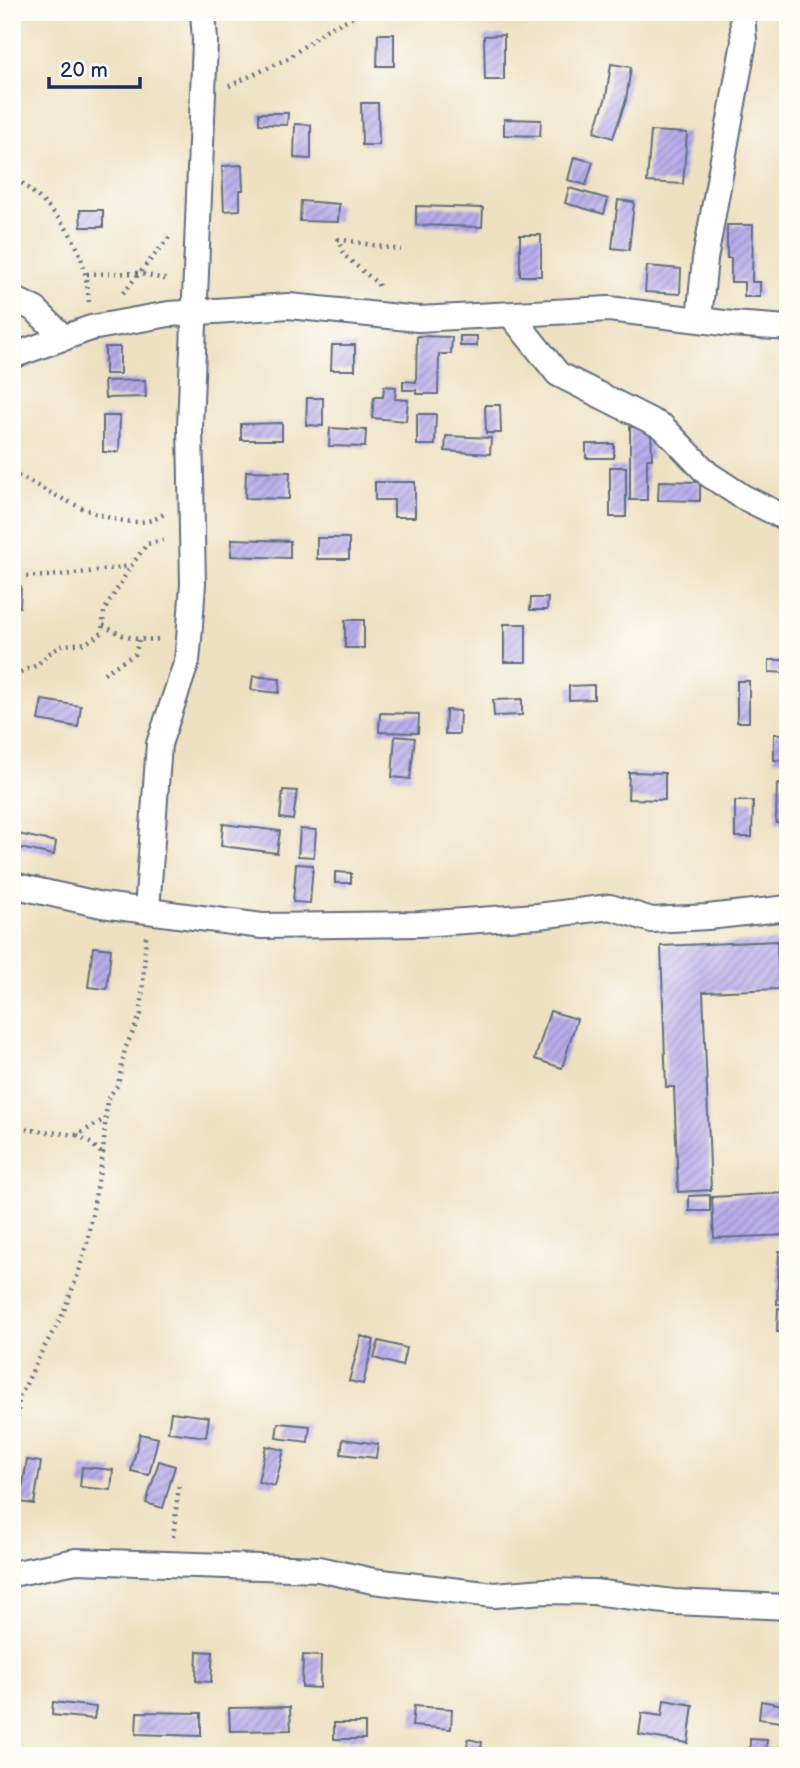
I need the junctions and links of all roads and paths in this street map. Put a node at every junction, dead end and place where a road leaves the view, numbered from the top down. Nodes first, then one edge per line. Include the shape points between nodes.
1 (203, 12) edge
2 (363, 12) edge
3 (742, 12) edge
4 (203, 99) junction
5 (12, 173) edge
6 (198, 208) junction
7 (401, 250) dead end
8 (138, 273) junction
9 (87, 274) junction
10 (195, 281) junction
11 (12, 298) edge
12 (194, 312) junction
13 (511, 315) junction
14 (390, 317) junction
15 (699, 319) junction
16 (99, 326) junction
17 (788, 328) edge
18 (64, 338) junction
19 (12, 356) edge
20 (12, 472) edge
21 (190, 491) junction
22 (788, 519) edge
23 (192, 535) junction
24 (131, 566) junction
25 (12, 576) edge
26 (103, 625) junction
27 (189, 639) junction
28 (139, 640) junction
29 (104, 673) dead end
30 (14, 675) dead end
31 (12, 885) edge
32 (788, 908) edge
33 (147, 910) junction
34 (105, 1119) junction
35 (12, 1128) edge
36 (77, 1135) junction
37 (103, 1154) junction
38 (12, 1438) edge
39 (179, 1485) dead end
40 (172, 1563) junction
41 (12, 1574) edge
42 (788, 1606) edge

1 - 4 street
2 - 4 path via 327,30 287,59
3 - 15 street via 744,42 705,259
4 - 6 street
5 - 9 path via 75,239
6 - 8 path
6 - 10 street
7 - 14 path via 337,239 345,256 378,284
8 - 9 path
8 - 10 path
8 - 16 path
9 - 16 path
10 - 12 street
11 - 18 street via 36,310
12 - 14 street via 289,306
12 - 16 street
12 - 21 street
13 - 14 street
13 - 15 street via 609,309
13 - 22 street via 558,374 663,428 708,474
15 - 17 street
16 - 18 street
18 - 19 street
20 - 21 path via 66,502 135,522 162,516
21 - 23 street
23 - 24 path via 147,544
23 - 27 street
24 - 25 path via 45,578
24 - 26 path via 104,611
26 - 28 path
26 - 30 path via 102,633 86,643 63,645
27 - 28 path
27 - 33 street via 187,661 159,744
28 - 29 path via 135,653
31 - 33 street
32 - 33 street via 652,920 610,907 420,924 262,926
33 - 34 path via 141,1014 125,1049 118,1085 107,1100
34 - 36 path
34 - 37 path
35 - 36 path
36 - 37 path
37 - 38 path via 77,1277 61,1318 24,1385
39 - 40 path
40 - 41 street via 76,1561
40 - 42 street via 319,1569 373,1581 494,1595 594,1592 673,1602

